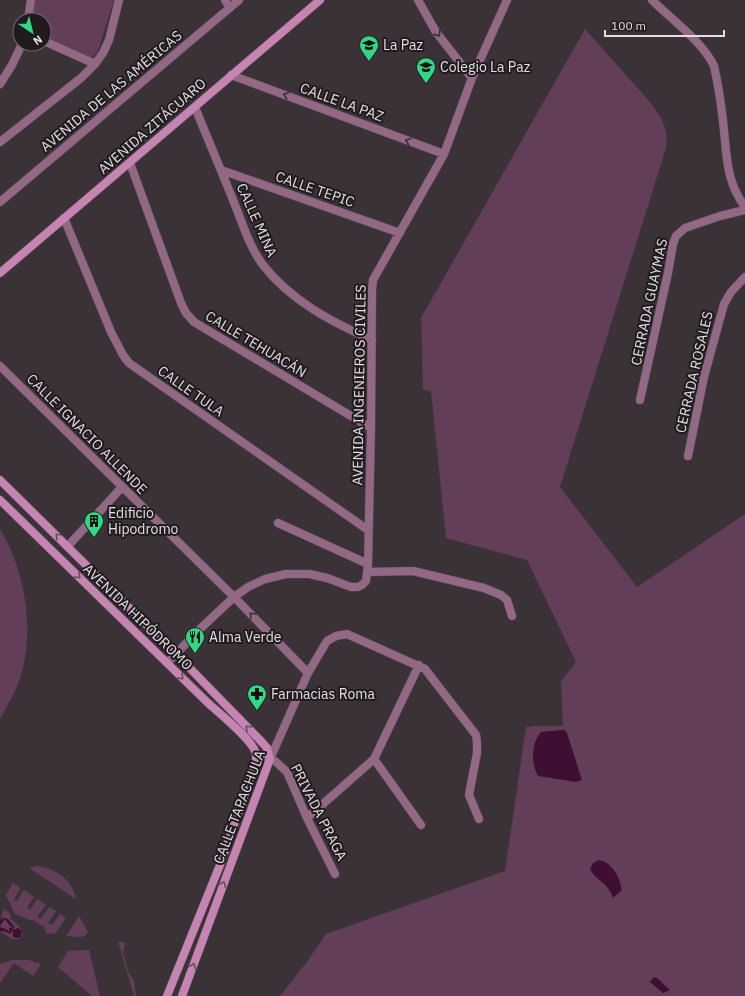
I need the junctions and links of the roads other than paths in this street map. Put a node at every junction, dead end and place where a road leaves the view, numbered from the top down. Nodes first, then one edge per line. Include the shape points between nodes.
1 (31, 0) edge
2 (119, 0) edge
3 (225, 0) edge
4 (239, 0) edge
5 (320, 0) edge
6 (418, 0) edge
7 (507, 0) edge
8 (652, 0) edge
9 (230, 8) junction
10 (29, 12) edge
11 (52, 45) edge
12 (18, 52) edge
13 (95, 64) junction
14 (231, 75) junction
15 (472, 78) junction
16 (0, 84) edge
17 (194, 107) junction
18 (0, 142) edge
19 (444, 154) junction
20 (130, 162) junction
21 (221, 170) junction
22 (0, 202) edge
23 (745, 209) edge
24 (64, 218) junction
25 (400, 233) junction
26 (0, 273) edge
27 (745, 277) edge
28 (372, 340) junction
29 (0, 366) edge
30 (640, 400) dead end
31 (371, 428) junction
32 (688, 456) dead end
33 (0, 480) edge
34 (122, 487) junction
35 (0, 500) edge
36 (278, 523) dead end
37 (368, 530) junction
38 (68, 546) junction
39 (368, 568) junction
40 (234, 597) junction
41 (512, 616) dead end
42 (176, 654) junction
43 (167, 663) junction
44 (419, 665) junction
45 (308, 673) junction
46 (256, 754) junction
47 (270, 759) junction
48 (374, 759) junction
49 (307, 818) junction
50 (479, 819) dead end
51 (421, 825) dead end
52 (335, 874) dead end
53 (167, 996) edge
54 (182, 996) edge

1 - 10 street
2 - 13 street via 109,40
3 - 9 street
4 - 9 street, AVENIDA DE LAS AMÉRICAS
5 - 14 main road, AVENIDA ZITÁCUARO
6 -> 15 street via 436,32
7 - 15 street, AVENIDA INGENIEROS CIVILES
8 - 23 street via 700,45 714,66 729,175 737,197
9 - 22 street, AVENIDA DE LAS AMÉRICAS
11 - 13 street
12 - 16 street
13 - 18 street
14 - 17 main road, AVENIDA ZITÁCUARO
19 -> 14 street, CALLE LA PAZ
15 - 19 street, AVENIDA INGENIEROS CIVILES
17 - 20 main road, AVENIDA ZITÁCUARO
17 - 21 street, CALLE MINA
19 - 25 street, AVENIDA INGENIEROS CIVILES
20 - 24 main road, AVENIDA ZITÁCUARO
20 - 31 street, CALLE TEHUACÁN via 186,313 194,322
21 - 25 street, CALLE TEPIC
21 - 28 street, CALLE MINA via 257,257 267,270 280,284 317,313
23 - 30 street, CERRADA GUAYMAS via 685,228 676,236
24 - 26 main road, AVENIDA ZITÁCUARO
24 - 37 street, CALLE TULA via 111,332 130,363
25 - 28 street, AVENIDA INGENIEROS CIVILES via 373,280
27 - 32 street, CERRADA ROSALES via 724,304 704,377
28 - 31 street, AVENIDA INGENIEROS CIVILES
29 - 34 street, CALLE IGNACIO ALLENDE
31 - 37 street, AVENIDA INGENIEROS CIVILES
38 -> 33 main road, AVENIDA HIPÓDROMO
34 - 38 street
34 - 40 street, CALLE IGNACIO ALLENDE
35 -> 43 main road, AVENIDA HIPÓDROMO
36 - 39 street
37 - 39 street, AVENIDA INGENIEROS CIVILES
38 - 42 main road, AVENIDA HIPÓDROMO
39 - 40 street, AVENIDA INGENIEROS CIVILES via 366,581 358,587 309,574 286,574 265,579
39 - 41 street via 413,571 484,588 507,600
40 - 42 street
45 -> 40 street, CALLE IGNACIO ALLENDE
42 - 43 street
47 -> 42 main road, AVENIDA HIPÓDROMO via 263,743
43 -> 46 main road, AVENIDA HIPÓDROMO via 245,738
44 - 45 street, CALLE TAPACHULA via 347,634 327,641
44 - 48 street
44 - 50 street via 432,676 476,735 477,753 469,795
45 - 47 street, CALLE TAPACHULA
46 - 47 street, PRIVADA PRAGA
46 - 53 main road, CALLE TAPACHULA via 254,767 220,865
47 - 49 street, PRIVADA PRAGA via 287,772
54 -> 47 main road, CALLE TAPACHULA
48 - 49 street
48 - 51 street
49 - 52 street, PRIVADA PRAGA

